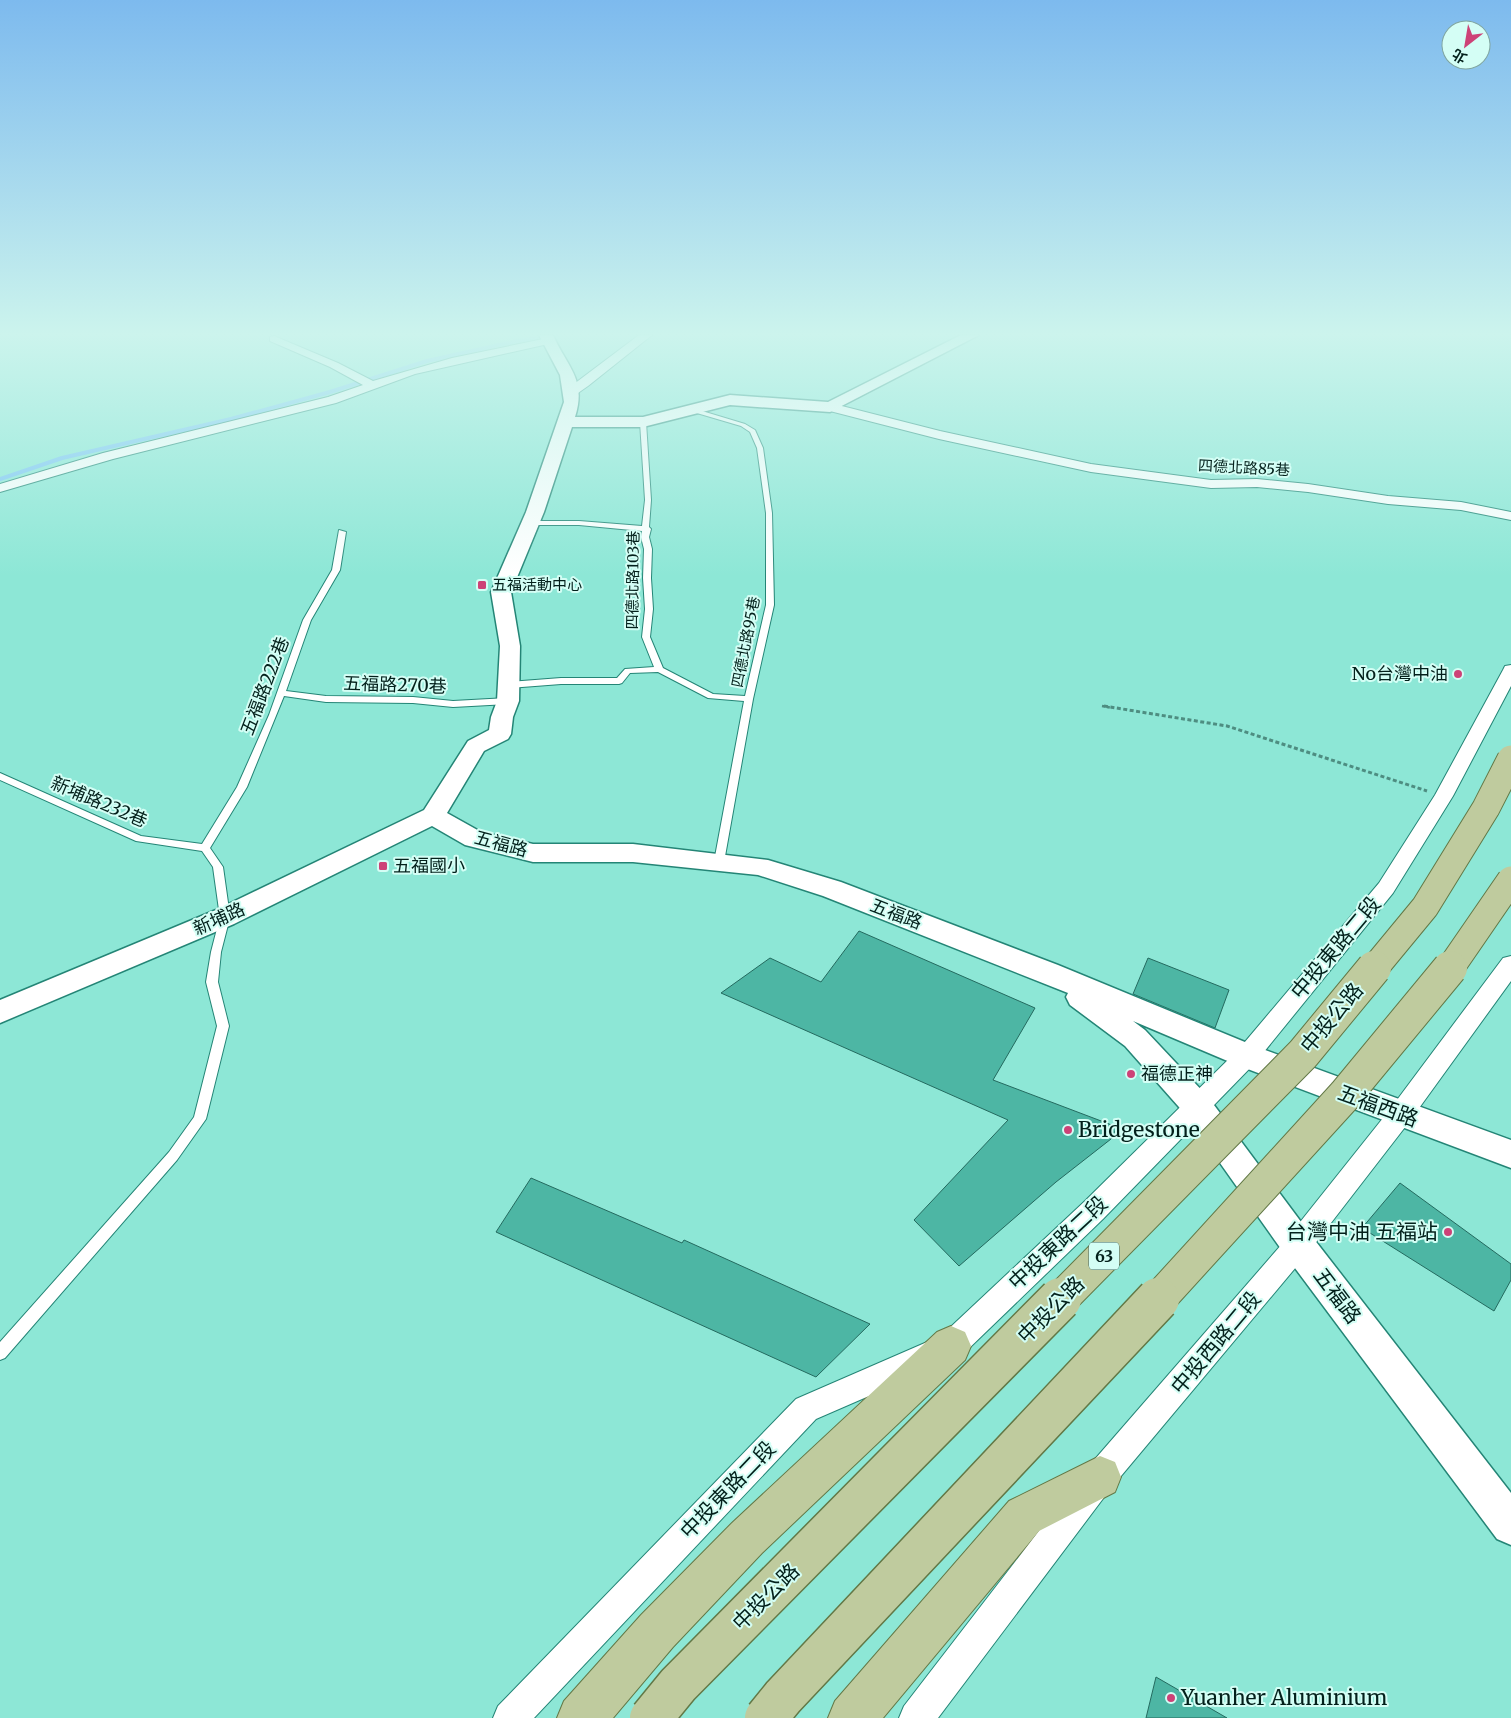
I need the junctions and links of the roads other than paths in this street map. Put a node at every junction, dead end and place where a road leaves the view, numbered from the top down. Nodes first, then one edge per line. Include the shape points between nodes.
1 (277, 415) edge
2 (567, 415) edge
3 (671, 415) edge
4 (709, 415) edge
5 (865, 415) edge
6 (564, 422) junction
7 (643, 422) junction
8 (0, 488) edge
9 (1511, 516) edge
10 (531, 523) junction
11 (647, 529) junction
12 (342, 532) dead end
13 (659, 669) junction
14 (1511, 670) edge
15 (280, 693) junction
16 (508, 693) junction
17 (749, 698) junction
18 (1511, 759) edge
19 (0, 776) edge
20 (433, 816) junction
21 (205, 848) junction
22 (719, 862) junction
23 (1511, 880) edge
24 (225, 917) junction
25 (1511, 964) edge
26 (1048, 973) junction
27 (0, 1012) edge
28 (1246, 1056) junction
29 (1197, 1106) junction
30 (1400, 1114) junction
31 (1511, 1154) edge
32 (1298, 1245) junction
33 (952, 1346) junction
34 (0, 1353) edge
35 (1100, 1477) junction
36 (1511, 1525) edge
37 (510, 1718) edge
38 (581, 1718) edge
39 (651, 1718) edge
40 (766, 1718) edge
41 (852, 1718) edge
42 (916, 1718) edge

1 - 8 street via 108,456
2 - 6 street
3 - 7 street
4 - 17 lane, 四德北路95巷 via 750,428 760,448 769,513 770,605
5 - 9 street, 四德北路85巷 via 1090,468 1211,484 1308,488 1388,500 1461,506
6 - 7 street
6 - 10 street
7 - 11 lane, 四德北路103巷
10 - 11 lane
10 - 16 street via 501,592 510,646
11 - 13 lane, 四德北路103巷 via 649,609 646,637
12 - 15 lane, 五福路222巷 via 336,570 307,620
13 - 16 lane, 五福路270巷 via 628,672 619,681 561,681
13 - 17 lane via 711,696
14 - 28 street, 中投東路二段 via 1444,796 1386,888
15 - 16 lane, 五福路270巷 via 326,699 453,704
15 - 21 lane, 五福路222巷 via 242,787
16 - 20 street via 500,734 476,746
17 - 22 lane, 四德北路95巷
18 - 39 main road, 中投公路 / 63, bridge via 1486,808 1425,907 1303,1054 678,1685
19 - 21 lane, 新埔路232巷 via 139,839
20 - 22 street, 五福路 via 474,839 533,853 633,853
20 - 24 street, 新埔路
21 - 24 lane via 218,867
22 - 26 street, 五福路 via 760,866 832,889
23 - 40 main road, bridge via 1477,934 1361,1078 1162,1296
24 - 27 street, 新埔路
24 - 34 lane via 212,982 223,1026 200,1119 173,1156
25 - 30 street, 中投西路二段
26 - 28 street, 五福路
26 - 29 street, 五福路 via 1135,1038
28 - 29 street, 中投東路二段
28 - 30 street, 五福西路
29 - 32 street, 五福路
29 - 33 street, 中投東路二段
30 - 31 street, 五福西路
30 - 32 street, 中投西路二段
32 - 35 street, 中投西路二段
32 - 36 street, 五福路
33 - 37 street, 中投東路二段 via 806,1409
33 - 38 main road via 746,1538
35 - 41 main road via 1024,1516
35 - 42 street, 中投西路二段

